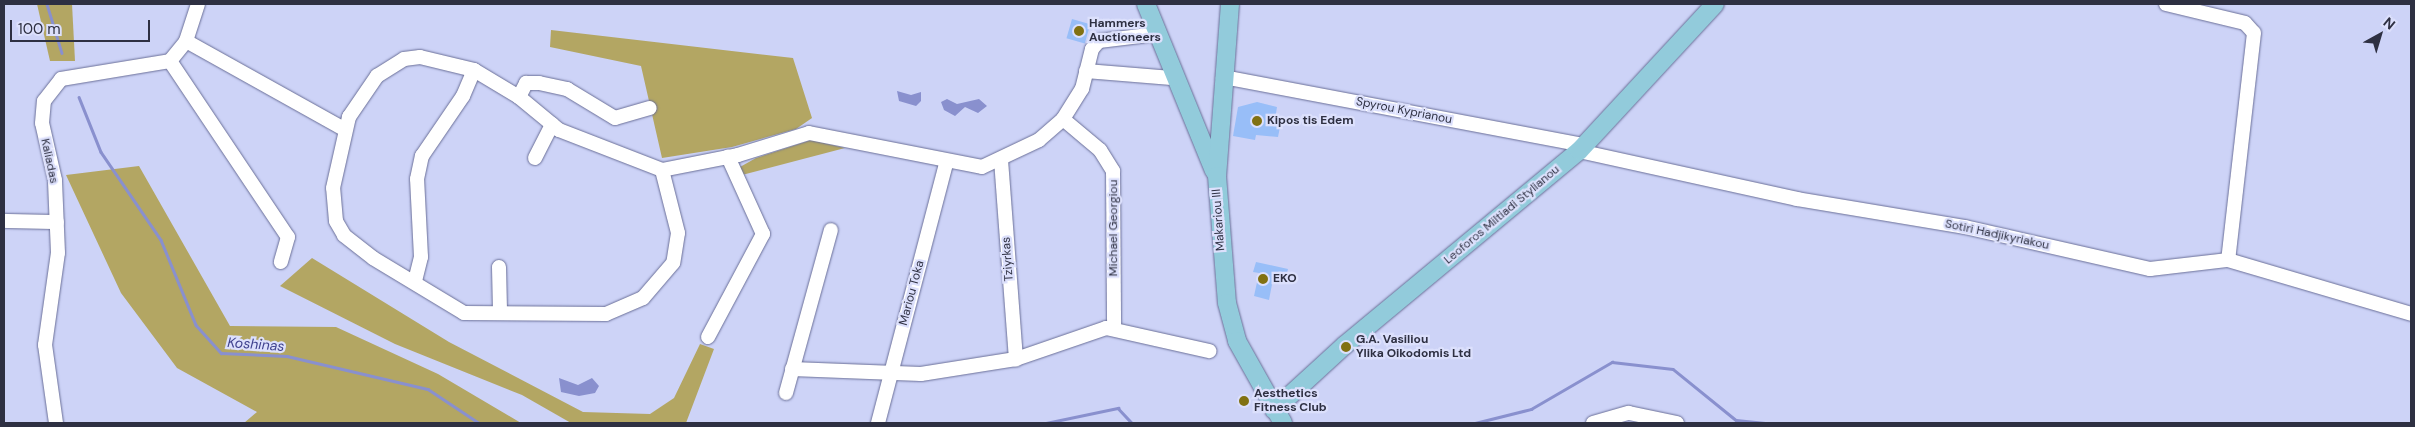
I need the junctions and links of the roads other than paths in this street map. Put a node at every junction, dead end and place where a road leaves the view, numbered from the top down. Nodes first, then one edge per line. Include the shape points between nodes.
1 (198, 4) edge
2 (1146, 4) edge
3 (1230, 4) edge
4 (1715, 4) edge
5 (2166, 4) edge
6 (1157, 34) junction
7 (186, 41) junction
8 (170, 61) junction
9 (474, 70) junction
10 (1086, 71) junction
11 (1223, 77) junction
12 (1172, 78) junction
13 (519, 97) junction
14 (650, 108) dead end
15 (1189, 116) junction
16 (1063, 120) junction
17 (1217, 121) junction
18 (552, 124) junction
19 (344, 129) junction
20 (1582, 148) junction
21 (728, 157) junction
22 (535, 158) dead end
23 (1001, 160) junction
24 (946, 163) junction
25 (662, 170) junction
26 (1217, 176) junction
27 (4, 221) edge
28 (57, 222) junction
29 (831, 230) dead end
30 (2228, 260) junction
31 (281, 262) dead end
32 (498, 267) dead end
33 (415, 282) junction
34 (500, 311) junction
35 (2411, 314) edge
36 (1114, 328) junction
37 (708, 337) dead end
38 (1209, 351) dead end
39 (1016, 359) junction
40 (792, 368) junction
41 (891, 375) junction
42 (1257, 383) junction
43 (1300, 386) junction
44 (786, 393) dead end
45 (1279, 417) edge
46 (56, 423) edge
47 (878, 423) edge
48 (1292, 423) edge
49 (1593, 423) edge
50 (1674, 423) edge

1 - 7 street
2 - 6 main road
3 - 11 main road, Makariou III
4 - 20 main road, Leoforos Miltiadi Stylianou
5 - 30 street via 2245,23 2254,33
6 - 10 street via 1098,41
6 - 12 main road
7 - 8 street
7 - 19 street
8 - 28 street, Kaliadas via 145,69 74,76 50,87 41,109 55,180
8 - 31 street via 288,237
9 - 13 street
9 - 19 street via 420,57 404,59 364,90
9 - 33 street via 463,96 422,156 417,179 420,264
10 - 12 street
10 - 16 street via 1082,89
11 - 17 main road, Makariou III
11 - 20 street, Spyrou Kyprianou
12 - 15 main road
13 - 14 street via 526,83 539,83 567,89 615,118
13 - 18 street
15 - 17 main road
15 - 26 main road
16 - 23 street via 1047,135
16 - 36 street, Michael Georgiou via 1100,150 1113,171
17 - 26 main road, Makariou III
18 - 22 street
18 - 25 street
19 - 33 street via 333,188 336,221 357,246
20 - 30 street, Sotiri Hadjikyriakou via 1797,199 1965,227 2150,269
20 - 43 main road, Leoforos Miltiadi Stylianou
21 - 24 street via 809,133
21 - 25 street
21 - 37 street via 762,234
23 - 24 street via 972,168
23 - 39 street, Tziyrkas
24 - 41 street, Mariou Toka
25 - 34 street via 678,233 673,263 642,298 606,314
26 - 42 main road, Makariou III via 1227,303 1236,341
27 - 28 street
28 - 46 street, Kaliadas via 58,279 48,311 45,345
29 - 40 street
30 - 35 street, Sotiri Hadjikyriakou
32 - 34 street
33 - 34 street via 464,313
36 - 38 street
36 - 39 street via 1098,328
39 - 41 street
40 - 41 street
40 - 44 street
41 - 47 street, Mariou Toka
42 - 43 main road via 1275,394
42 - 45 main road, Makariou III
43 - 45 main road, Leoforos Miltiadi Stylianou
43 - 48 main road via 1292,404
49 - 50 street via 1629,413

